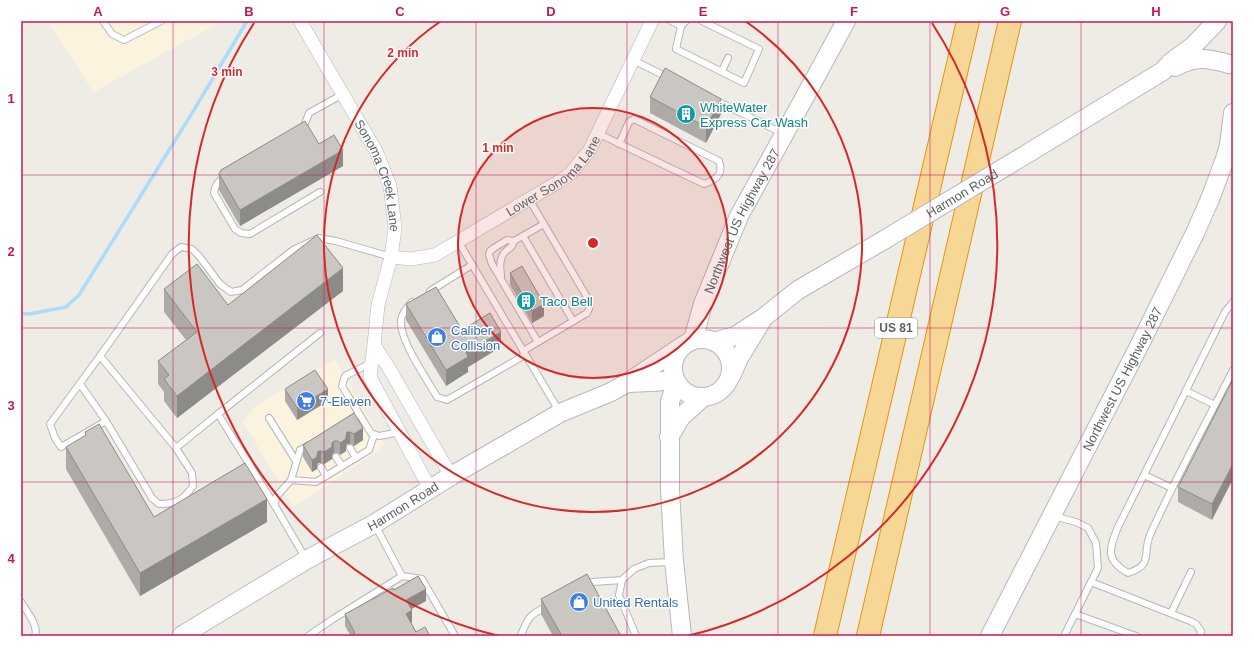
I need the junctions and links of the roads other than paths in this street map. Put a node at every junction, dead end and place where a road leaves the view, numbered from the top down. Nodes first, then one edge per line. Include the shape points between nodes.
1 (103, 21) edge
2 (161, 21) edge
3 (300, 21) edge
4 (652, 21) edge
5 (671, 21) edge
6 (702, 21) edge
7 (846, 21) edge
8 (968, 21) edge
9 (1010, 21) edge
10 (1217, 21) edge
11 (684, 23) edge
12 (738, 39) junction
13 (735, 46) dead end
14 (728, 58) dead end
15 (633, 60) junction
16 (1231, 64) edge
17 (722, 71) junction
18 (1163, 71) junction
19 (674, 80) edge
20 (343, 94) junction
21 (709, 97) edge
22 (1233, 114) edge
23 (296, 133) edge
24 (597, 134) junction
25 (784, 134) junction
26 (619, 144) junction
27 (232, 173) edge
28 (320, 192) dead end
29 (529, 199) junction
30 (544, 224) junction
31 (523, 236) junction
32 (458, 241) junction
33 (514, 241) junction
34 (391, 257) junction
35 (472, 265) junction
36 (502, 280) junction
37 (425, 294) edge
38 (418, 298) edge
39 (1233, 302) edge
40 (763, 318) junction
41 (573, 321) junction
42 (320, 333) dead end
43 (538, 342) junction
44 (714, 342) junction
45 (689, 343) junction
46 (374, 346) junction
47 (524, 353) junction
48 (100, 356) junction
49 (372, 363) junction
50 (1233, 370) edge
51 (676, 381) junction
52 (728, 382) junction
53 (627, 383) junction
54 (80, 384) junction
55 (1186, 391) junction
56 (702, 398) junction
57 (1215, 405) junction
58 (560, 413) junction
59 (218, 414) junction
60 (359, 414) junction
61 (269, 418) dead end
62 (106, 421) junction
63 (343, 424) edge
64 (400, 432) junction
65 (374, 435) junction
66 (669, 438) junction
67 (176, 448) junction
68 (350, 448) dead end
69 (311, 451) edge
70 (336, 457) dead end
71 (356, 458) junction
72 (296, 461) junction
73 (342, 466) junction
74 (321, 467) dead end
75 (1144, 475) junction
76 (326, 476) junction
77 (451, 476) junction
78 (291, 480) junction
79 (430, 488) junction
80 (1172, 488) junction
81 (275, 506) junction
82 (1051, 516) junction
83 (374, 524) junction
84 (1111, 556) junction
85 (1097, 558) junction
86 (306, 560) junction
87 (674, 561) junction
88 (1191, 572) dead end
89 (402, 576) junction
90 (622, 580) junction
91 (1091, 582) junction
92 (579, 589) edge
93 (21, 602) edge
94 (551, 604) edge
95 (1171, 613) junction
96 (1076, 614) junction
97 (35, 636) edge
98 (181, 636) edge
99 (308, 636) edge
100 (455, 636) edge
101 (522, 636) edge
102 (636, 636) edge
103 (682, 636) edge
104 (825, 636) edge
105 (868, 636) edge
106 (990, 636) edge
107 (1064, 636) edge
108 (1136, 636) edge
109 (1200, 636) edge

1 - 2 lane via 112,34 124,40
3 - 20 street, Sonoma Creek Lane
4 - 15 street, Lower Sonoma Lane
5 - 11 lane
6 - 12 lane
7 - 25 main road, Northwest US Highway 287
8 - 104 highway, US 81
9 - 105 highway, US 81
10 - 16 main road via 1211,36 1212,46 1216,54
10 - 18 main road, Harmon Road via 1193,46
11 - 17 lane via 676,49
12 - 13 lane
12 - 17 lane via 759,49 744,83
14 - 17 lane
15 - 19 lane
15 - 24 street, Lower Sonoma Lane
16 - 18 main road, Harmon Road via 1198,58
18 - 40 main road, Harmon Road, bridge via 798,290
20 - 23 lane via 309,113 302,129
20 - 34 street, Sonoma Creek Lane via 376,151 390,186 395,228
21 - 25 lane
22 - 82 main road, Northwest US Highway 287 via 1225,159 1210,199 1183,258
24 - 26 lane
24 - 29 street, Lower Sonoma Lane via 589,151 570,174
25 - 45 main road, Northwest US Highway 287 via 739,216
26 - 26 lane via 704,184 720,174 721,167 718,161 634,118 629,122
27 - 28 lane via 219,181 214,193 235,229 241,233 250,234
29 - 30 lane
29 - 32 street, Lower Sonoma Lane
30 - 31 lane
30 - 41 lane via 590,304 587,313
31 - 33 lane
31 - 41 lane
32 - 34 street, Lower Sonoma Lane via 425,258
32 - 35 lane
33 - 36 lane via 512,248 503,254 501,259
33 - 36 lane via 507,240 490,251 490,259
34 - 46 street, Sonoma Creek Lane via 378,305
34 - 48 lane via 319,238 293,250 242,290 231,292 220,284 192,249 181,247 172,254
35 - 37 lane
35 - 47 lane
36 - 43 lane
38 - 47 lane via 404,310 401,329 405,341 437,397 447,400
39 - 55 lane via 1225,312
40 - 44 main road, Harmon Road via 735,336
40 - 52 main road, Harmon Road
41 - 43 lane
42 - 59 lane
43 - 47 lane
44 - 45 main road via 700,339
44 - 52 main road via 724,349 730,359 732,367
45 - 51 main road via 678,352 674,361
45 - 53 main road, Harmon Road
46 - 49 street, Sonoma Creek Lane
46 - 77 street
47 - 58 lane
48 - 54 lane
48 - 67 lane
49 - 60 lane via 345,376 342,386
49 - 64 street, Sonoma Creek Lane via 370,377
50 - 57 lane
51 - 53 main road, Harmon Road
51 - 56 main road via 692,396
51 - 66 main road via 670,402
52 - 56 main road via 713,396
53 - 58 main road, Harmon Road
54 - 62 lane
54 - 62 lane via 50,424 61,447
55 - 57 lane
55 - 75 lane
56 - 66 main road via 681,417
57 - 80 lane
58 - 77 main road, Harmon Road
59 - 67 lane
59 - 81 lane
60 - 63 lane
60 - 65 lane
61 - 72 lane
62 - 67 lane via 152,498 159,504 172,504 186,495 193,486 192,473
64 - 65 lane
64 - 79 street, Sonoma Creek Lane
65 - 71 lane via 368,450
66 - 87 main road
68 - 71 lane
69 - 72 lane via 311,444 300,450
70 - 73 lane
71 - 73 lane
72 - 78 lane
73 - 76 lane
74 - 76 lane
75 - 80 lane
75 - 84 lane via 1111,544
76 - 78 lane via 316,482
77 - 79 main road, Harmon Road
78 - 81 lane via 276,497
79 - 83 main road, Harmon Road
80 - 84 lane via 1148,541 1146,561 1142,566 1128,573 1117,567
81 - 86 lane
82 - 85 lane via 1076,522 1088,528 1096,543
82 - 106 main road, Northwest US Highway 287
83 - 86 main road, Harmon Road
83 - 89 lane
84 - 85 lane
85 - 91 lane via 1098,568
86 - 98 main road, Harmon Road
87 - 90 lane via 649,563 634,569
87 - 103 main road
88 - 95 lane
89 - 99 lane
89 - 100 lane via 422,579
90 - 92 lane via 593,582
90 - 102 lane via 619,595
91 - 95 lane
91 - 96 lane
93 - 97 lane via 32,621
94 - 101 lane via 530,615
95 - 109 lane via 1196,624 1201,631
96 - 107 lane
96 - 108 lane

